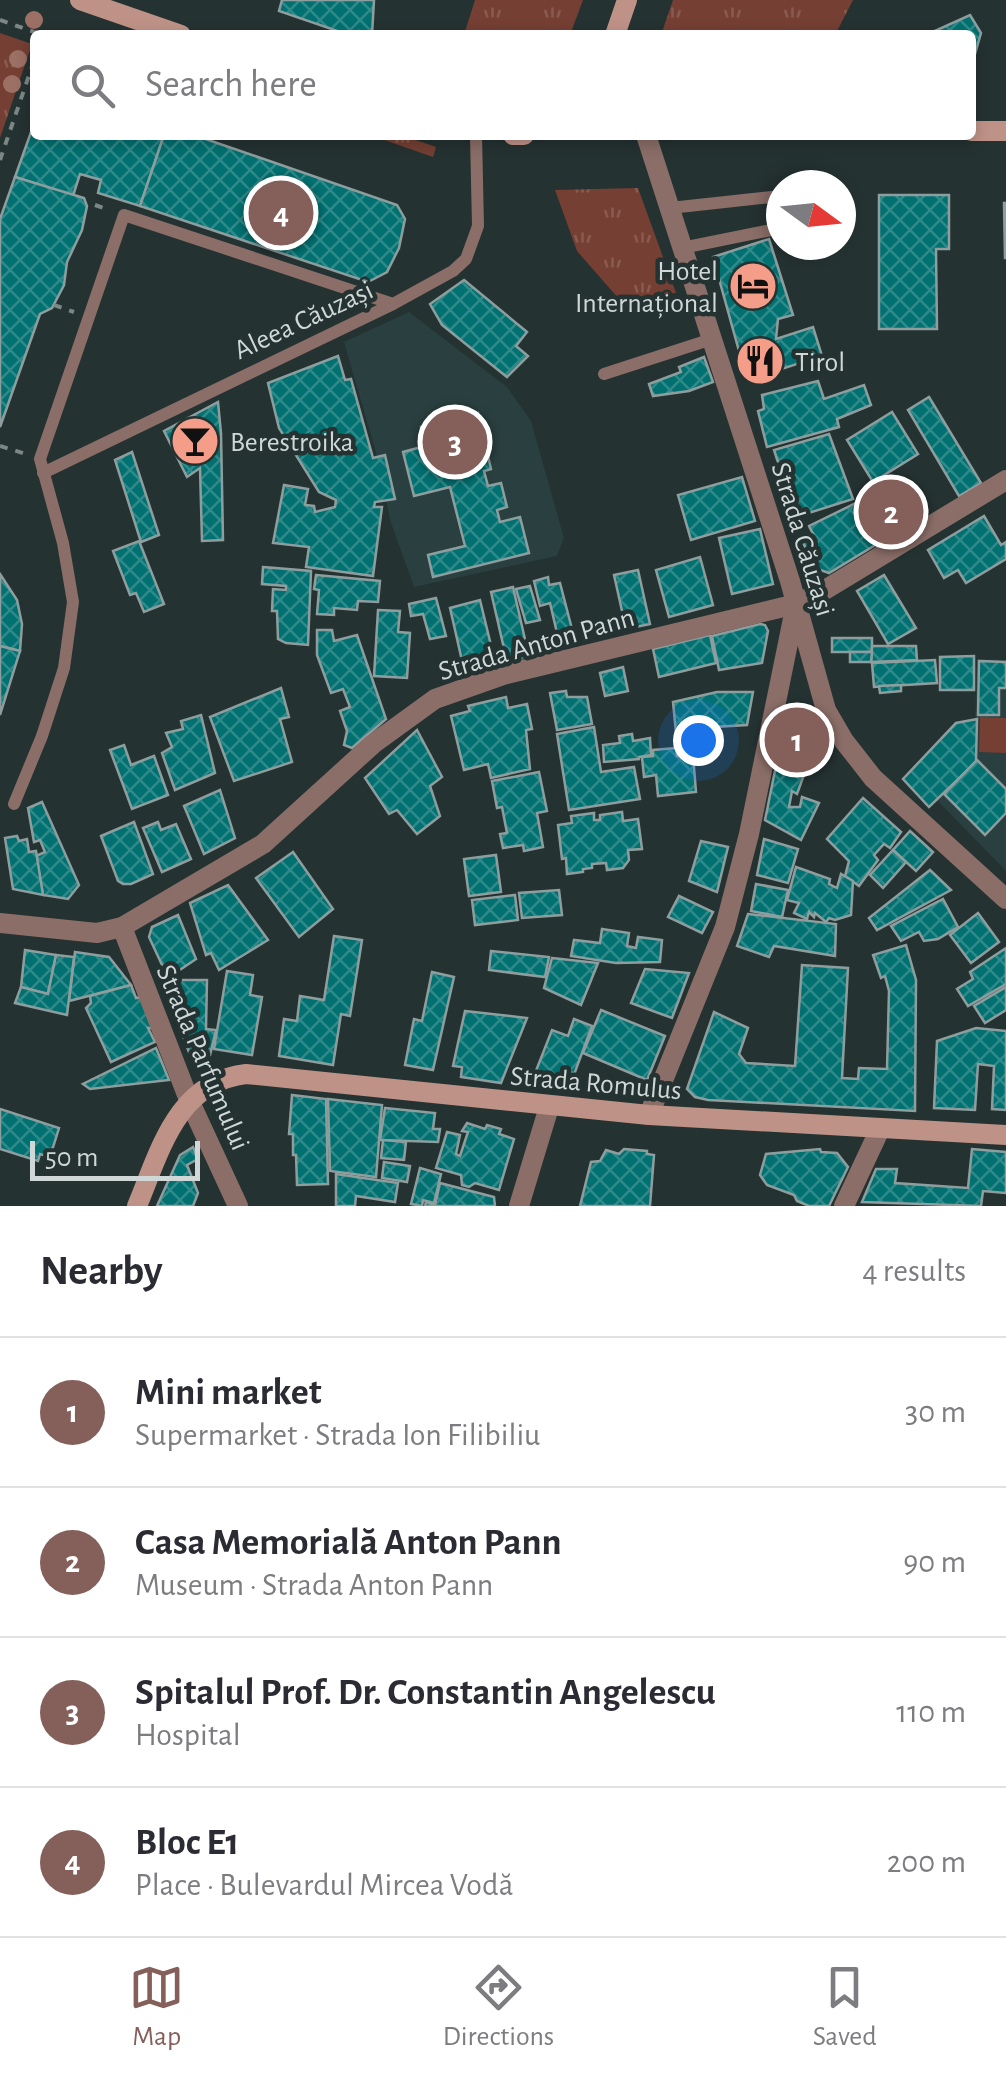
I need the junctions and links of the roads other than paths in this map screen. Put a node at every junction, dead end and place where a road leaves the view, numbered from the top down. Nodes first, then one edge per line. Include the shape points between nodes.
1 (80, 0) edge
2 (627, 0) edge
3 (167, 30) edge
4 (618, 30) edge
5 (976, 131) edge
6 (1006, 131) edge
7 (476, 140) edge
8 (648, 140) edge
9 (766, 198) edge
10 (670, 208) junction
11 (766, 231) edge
12 (682, 248) junction
13 (393, 304) junction
14 (712, 339) junction
15 (604, 374) dead end
16 (42, 466) junction
17 (1006, 480) edge
18 (796, 604) junction
19 (14, 804) dead end
20 (1006, 899) edge
21 (0, 923) edge
22 (122, 927) junction
23 (189, 1100) junction
24 (549, 1107) junction
25 (649, 1115) junction
26 (880, 1129) junction
27 (1006, 1135) edge
28 (136, 1206) edge
29 (238, 1206) edge
30 (519, 1206) edge
31 (844, 1206) edge

1 - 3 street
2 - 4 street
5 - 6 street
7 - 13 lane, Aleea Căuzași via 480,208 466,259
8 - 10 street, Strada Căuzași
9 - 10 lane
10 - 12 street, Strada Căuzași
11 - 12 lane
12 - 14 street, Strada Căuzași
13 - 16 lane, Aleea Căuzași
13 - 16 lane via 124,215
14 - 15 lane
14 - 18 street, Strada Căuzași
16 - 19 lane via 72,602 64,668
17 - 18 street, Strada Anton Pann
18 - 20 street, Strada Căuzași via 826,710 844,741 873,778
18 - 22 street, Strada Anton Pann via 503,675 435,699 373,744 263,844
18 - 25 street via 729,913
21 - 22 street, Strada Anton Pann via 97,934
22 - 23 street, Strada Parfumului
23 - 24 street, Strada Romulus via 218,1080 246,1074
23 - 28 street
23 - 29 street, Strada Parfumului
24 - 25 street, Strada Romulus
24 - 30 street
25 - 26 street, Strada Romulus
26 - 27 street, Strada Romulus
26 - 31 street

